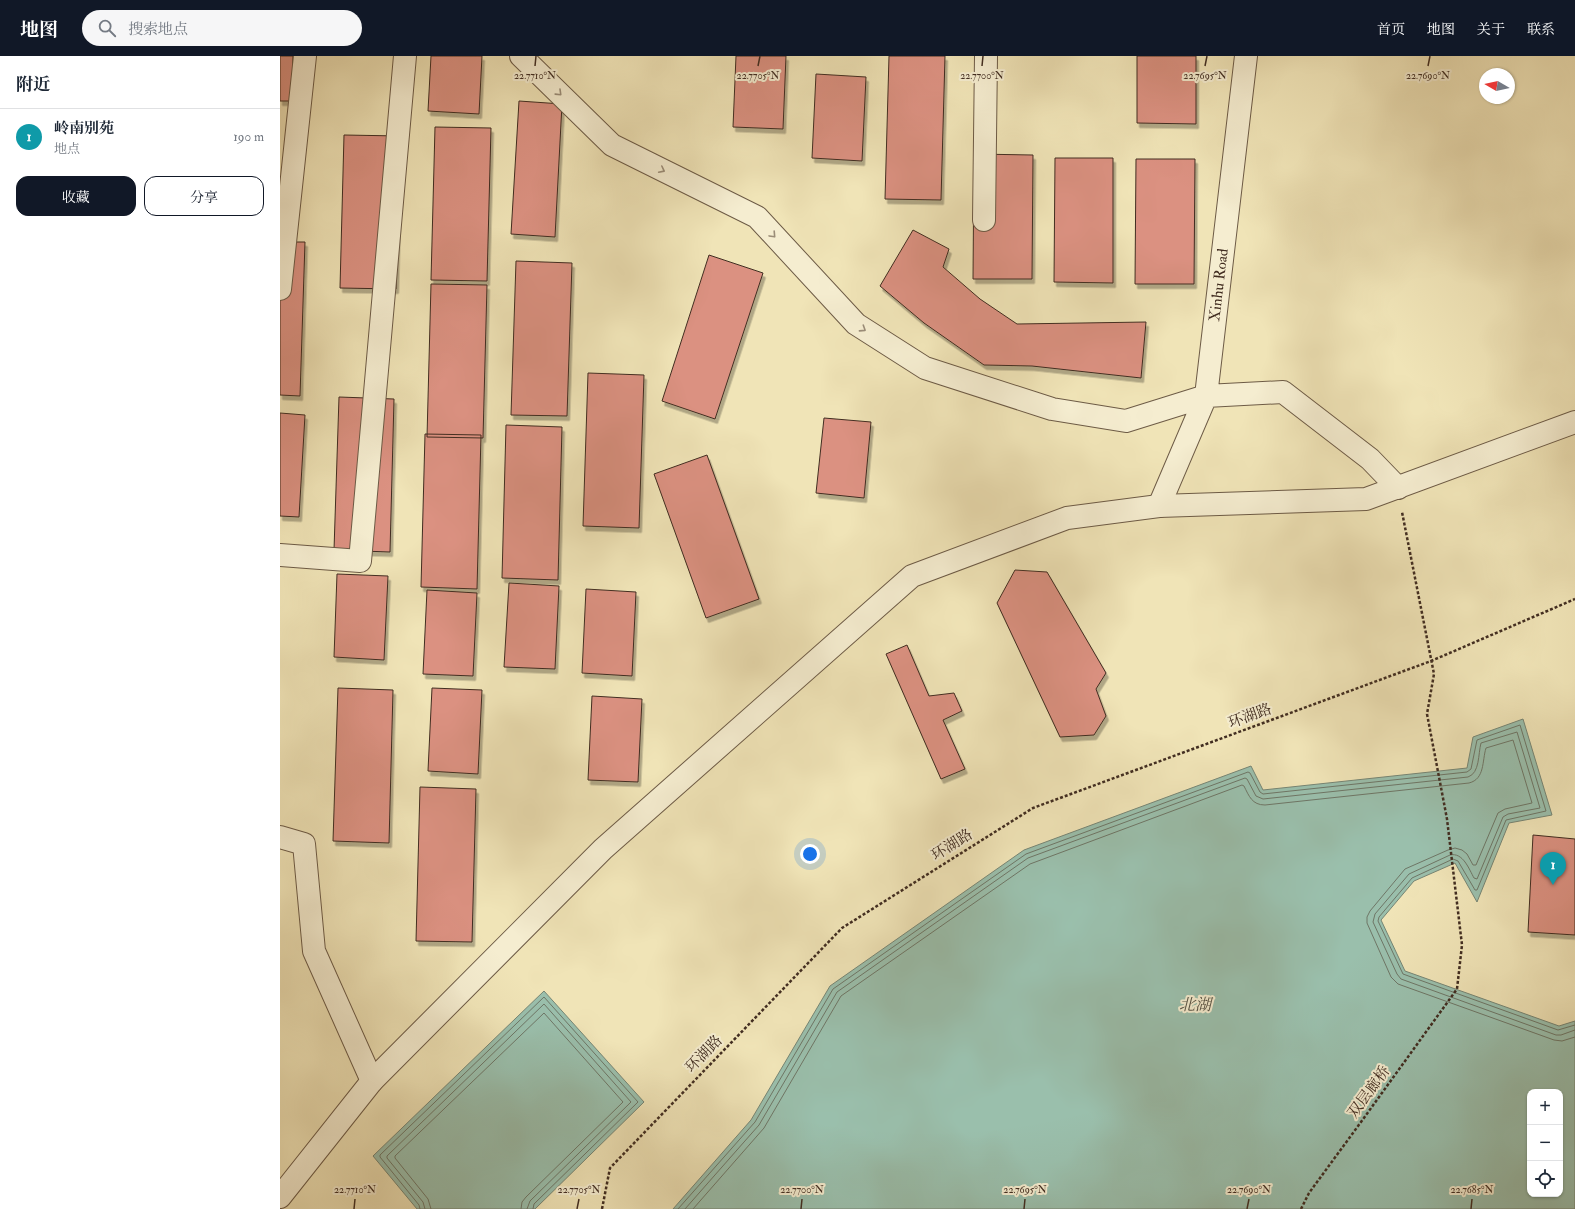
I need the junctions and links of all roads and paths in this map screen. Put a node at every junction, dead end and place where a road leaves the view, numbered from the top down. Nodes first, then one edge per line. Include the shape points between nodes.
1 (305, 56) edge
2 (405, 56) edge
3 (521, 56) edge
4 (986, 56) edge
5 (1246, 56) edge
6 (984, 220) dead end
7 (280, 289) edge
8 (1206, 396) junction
9 (1575, 422) edge
10 (1398, 488) junction
11 (1159, 506) junction
12 (280, 555) edge
13 (1575, 599) edge
14 (1431, 661) junction
15 (280, 837) edge
16 (372, 1081) junction
17 (280, 1197) edge
18 (602, 1209) edge
19 (1301, 1209) edge

1 - 7 street
2 - 12 street via 360,561
3 -> 8 street via 612,145 757,217 856,324 925,368 1052,409 1126,421
4 - 6 street
5 - 8 street, Xinhu Road
8 - 10 street via 1283,392 1370,459
8 - 11 street, Xinhu Road
9 - 10 street
10 - 11 street via 1366,499
10 - 14 path
11 - 16 street via 1067,518 912,576 603,849
13 - 14 path, 环湖路
14 - 18 path, 环湖路 via 1033,808 842,928 610,1168
14 - 19 path, 双层廊桥 via 1434,674 1427,714 1446,820 1462,945 1457,989 1309,1193
15 - 16 street via 304,844 314,951
16 - 17 street

